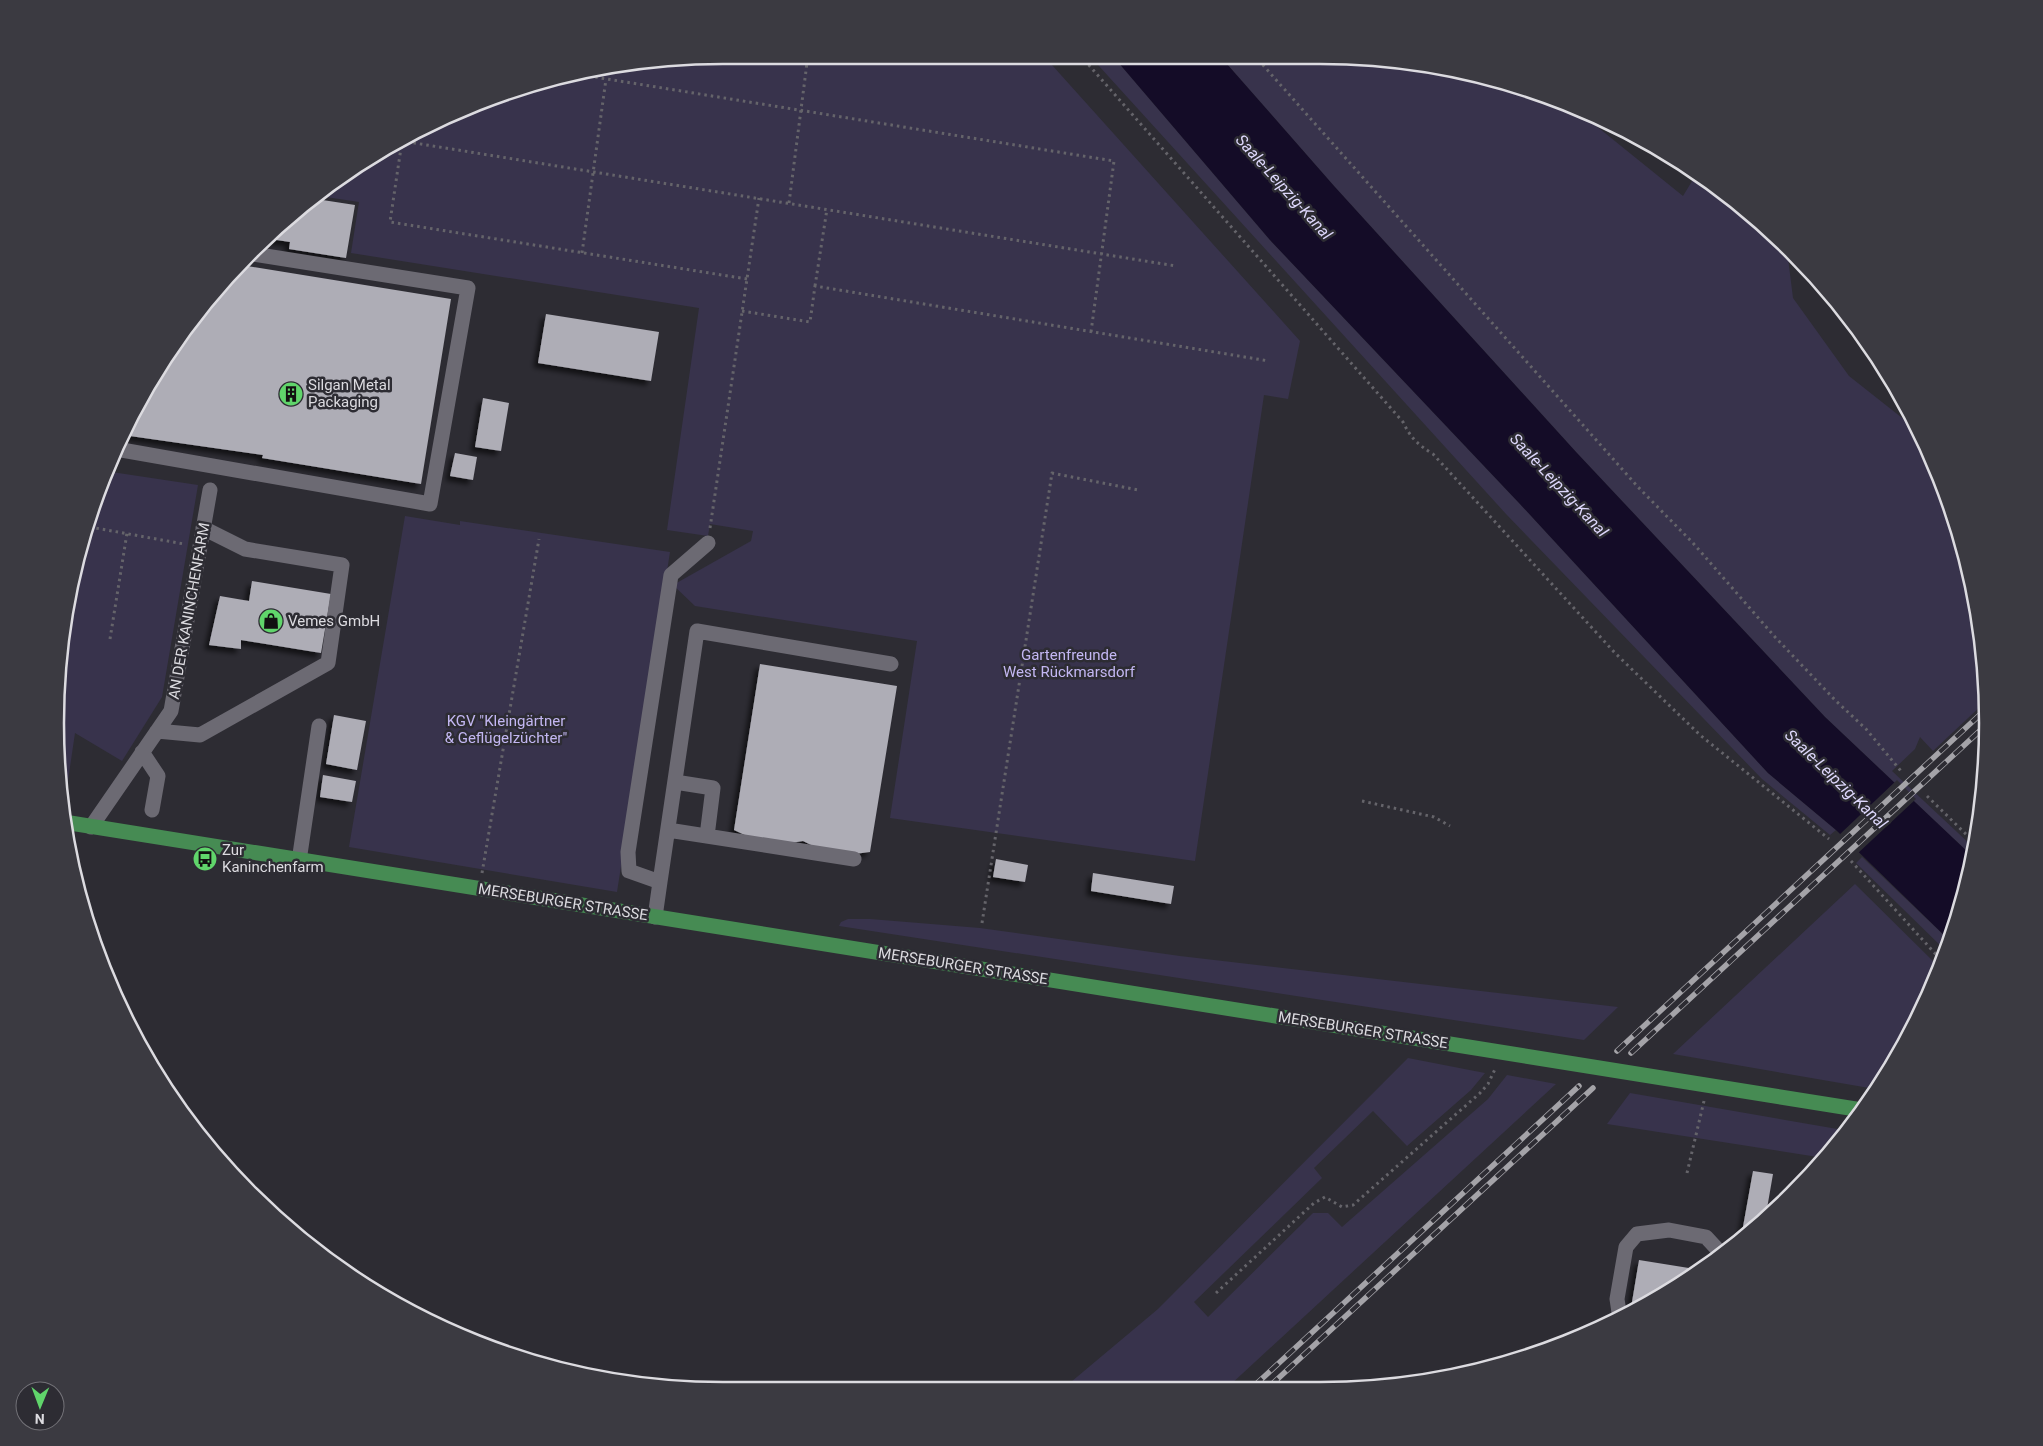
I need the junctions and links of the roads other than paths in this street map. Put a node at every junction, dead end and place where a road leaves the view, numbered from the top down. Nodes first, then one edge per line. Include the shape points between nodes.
1 (259, 255) edge
2 (123, 450) edge
3 (210, 490) dead end
4 (203, 528) junction
5 (708, 543) road end
6 (891, 664) dead end
7 (319, 726) dead end
8 (157, 731) junction
9 (142, 752) junction
10 (675, 782) junction
11 (152, 810) dead end
12 (71, 823) edge
13 (91, 826) junction
14 (668, 830) junction
15 (707, 836) junction
16 (854, 859) dead end
17 (298, 860) junction
18 (660, 882) junction
19 (655, 917) junction
20 (1854, 1109) edge
21 (1717, 1249) edge
22 (1619, 1310) edge

1 - 2 street via 468,288 430,504
3 - 4 street, AN DER KANINCHENFARM
4 - 8 street, AN DER KANINCHENFARM via 171,711
4 - 8 street via 245,549 342,565 328,663 200,735
5 - 18 street via 671,575 628,852 629,871
6 - 10 street via 697,632
7 - 17 street
8 - 9 street, AN DER KANINCHENFARM
9 - 11 street via 158,776
9 - 13 street, AN DER KANINCHENFARM
10 - 14 street
10 - 15 street via 713,788
12 - 13 main road, MERSEBURGER STRASSE
13 - 17 main road, MERSEBURGER STRASSE
14 - 15 street
14 - 18 street
15 - 16 street
17 - 19 main road, MERSEBURGER STRASSE
18 - 19 street
19 - 20 main road, MERSEBURGER STRASSE
21 - 22 street via 1706,1237 1669,1230 1637,1234 1626,1247 1617,1300

